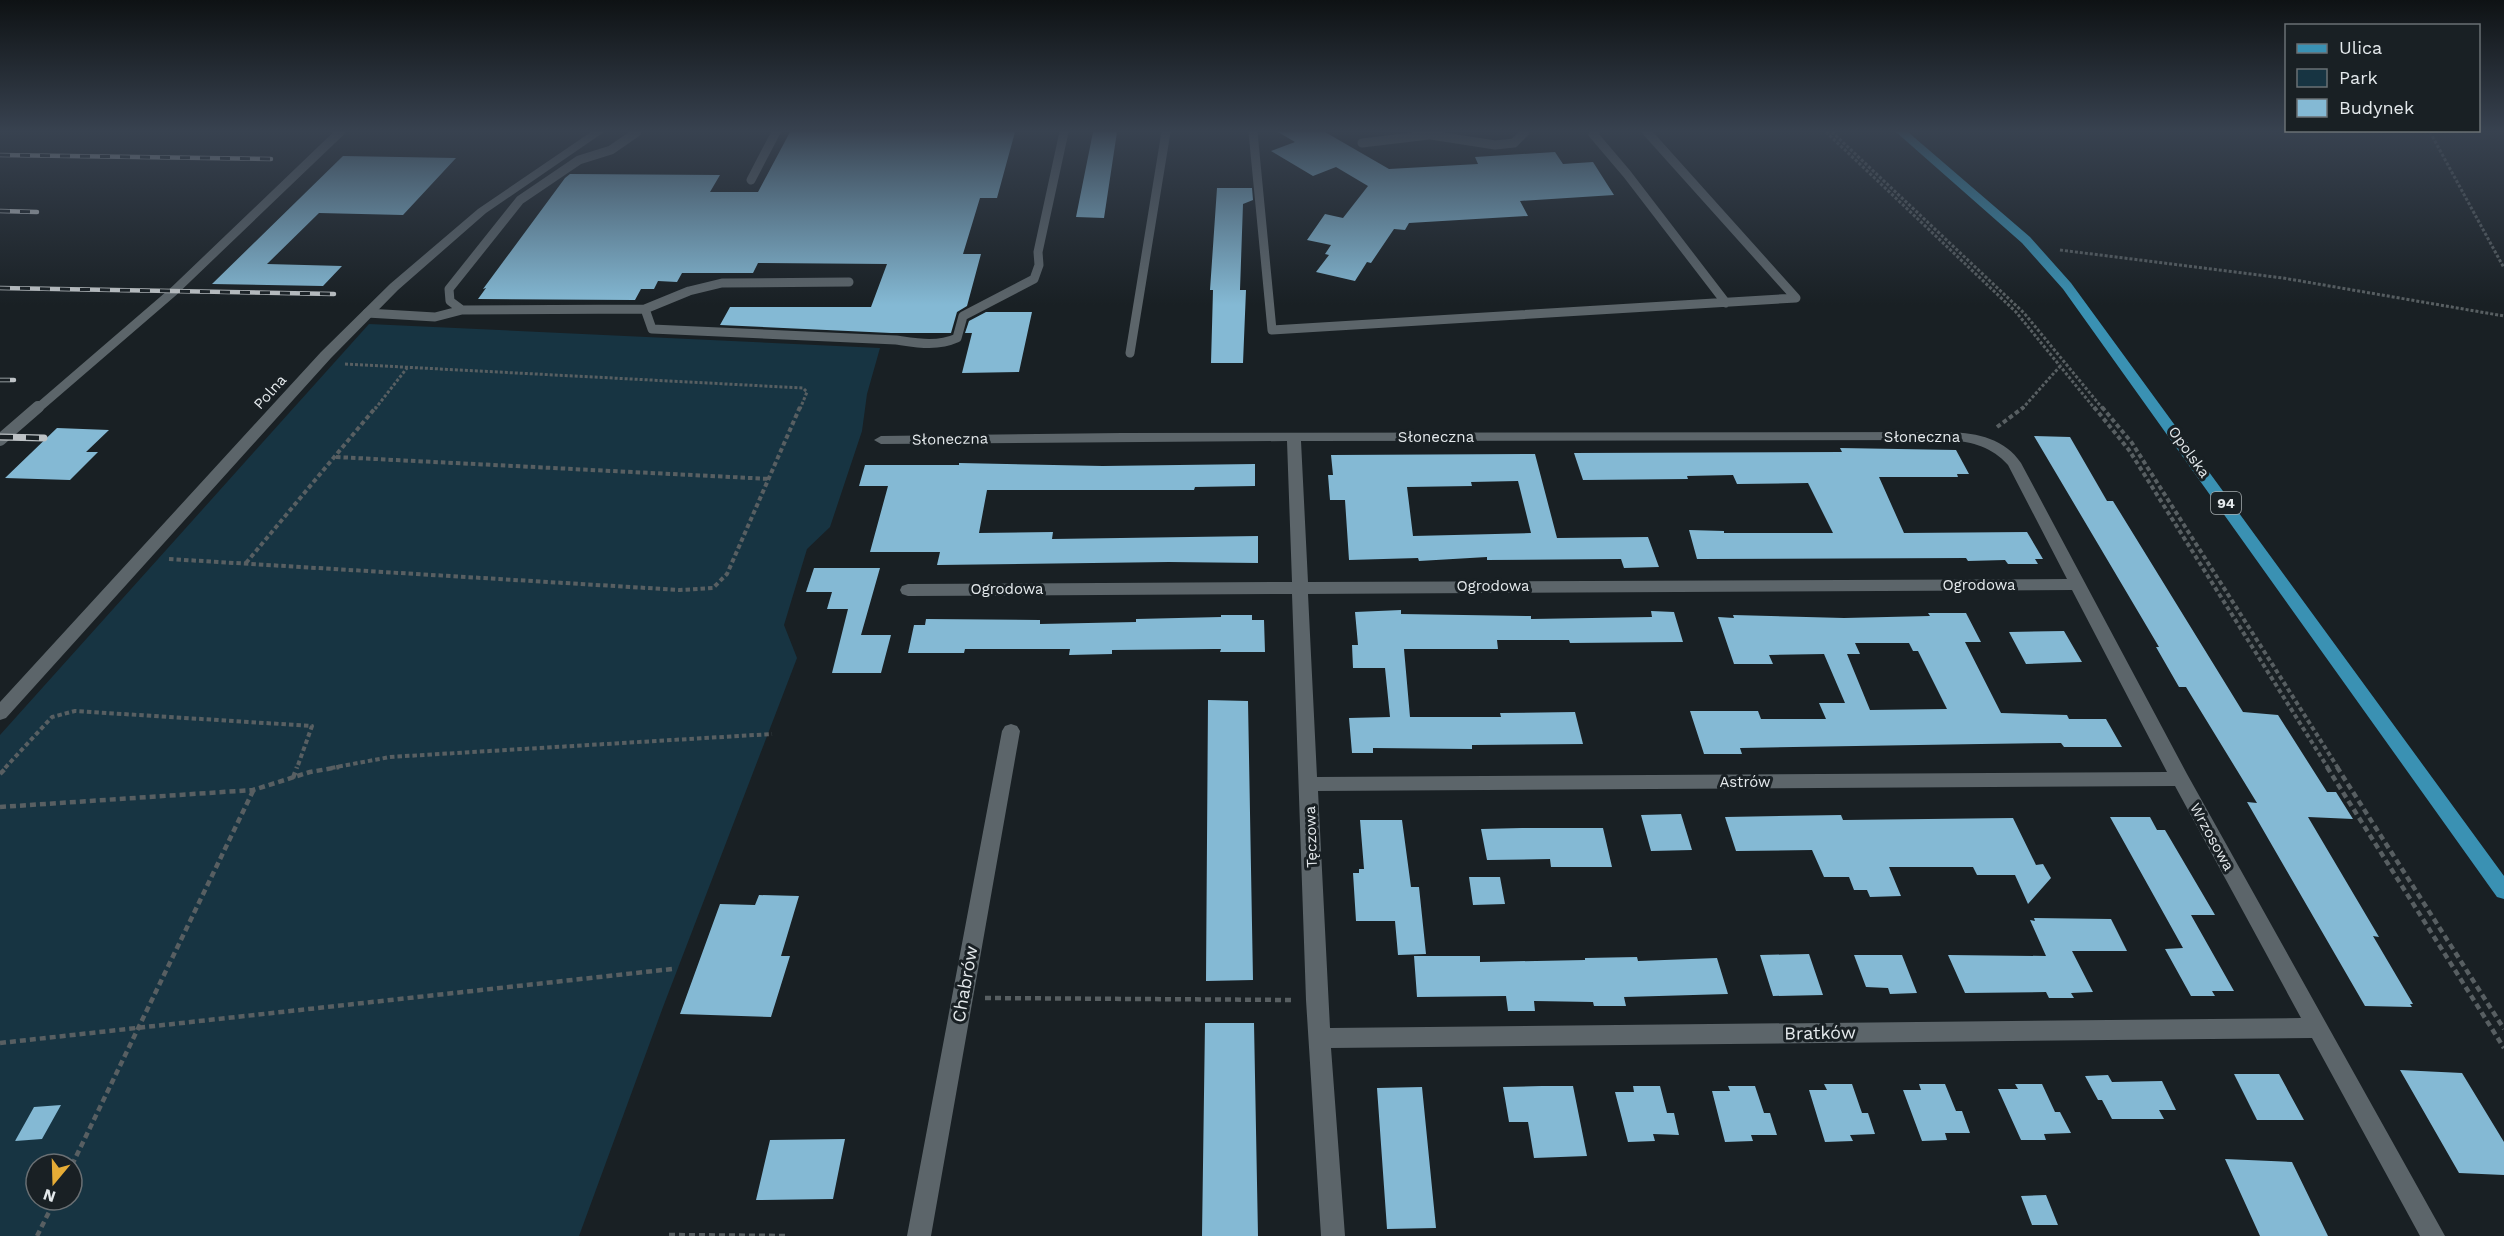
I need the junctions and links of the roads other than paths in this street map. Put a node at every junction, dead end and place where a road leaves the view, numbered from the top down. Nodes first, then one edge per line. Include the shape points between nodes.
1 (280, 190) edge
2 (514, 190) edge
3 (535, 190) edge
4 (1052, 190) edge
5 (1157, 190) edge
6 (1259, 190) edge
7 (1639, 190) edge
8 (1699, 190) edge
9 (1969, 190) edge
10 (849, 282) dead end
11 (1726, 303) junction
12 (645, 309) junction
13 (462, 310) junction
14 (368, 313) junction
15 (1130, 353) dead end
16 (1294, 437) junction
17 (0, 440) edge
18 (881, 440) dead end
19 (1980, 440) joint
20 (2078, 584) junction
21 (1301, 586) junction
22 (908, 590) dead end
23 (0, 713) edge
24 (1011, 731) dead end
25 (2180, 779) junction
26 (1310, 784) junction
27 (2504, 891) edge
28 (2318, 1028) junction
29 (1322, 1038) junction
30 (918, 1236) edge
31 (1333, 1236) edge
32 (2433, 1236) edge

1 - 17 lane via 174,291
2 - 14 street, Polna via 482,211
3 - 13 lane via 520,200 449,288 450,301
4 - 12 lane via 1034,279 963,316 957,338 951,341 921,343 652,328
5 - 15 lane
6 - 11 lane via 1272,330
7 - 11 lane
8 - 11 lane via 1796,298
9 - 27 main road, Opolska / 94 via 2036,250 2088,312
10 - 12 lane via 722,283
12 - 13 lane
13 - 14 lane via 435,317
14 - 23 street, Polna
16 - 18 street, Słoneczna
16 - 19 street, Słoneczna
16 - 21 street, Tęczowa
19 - 20 street, Wrzosowa via 2006,452 2014,463
20 - 21 street, Ogrodowa
20 - 25 street, Wrzosowa
21 - 22 street, Ogrodowa
21 - 26 street, Tęczowa
24 - 30 street, Chabrów
25 - 26 street, Astrów
25 - 28 street, Wrzosowa
26 - 29 street, Tęczowa via 1317,1000
28 - 29 street, Bratków
28 - 32 street, Wrzosowa
29 - 31 street, Tęczowa

